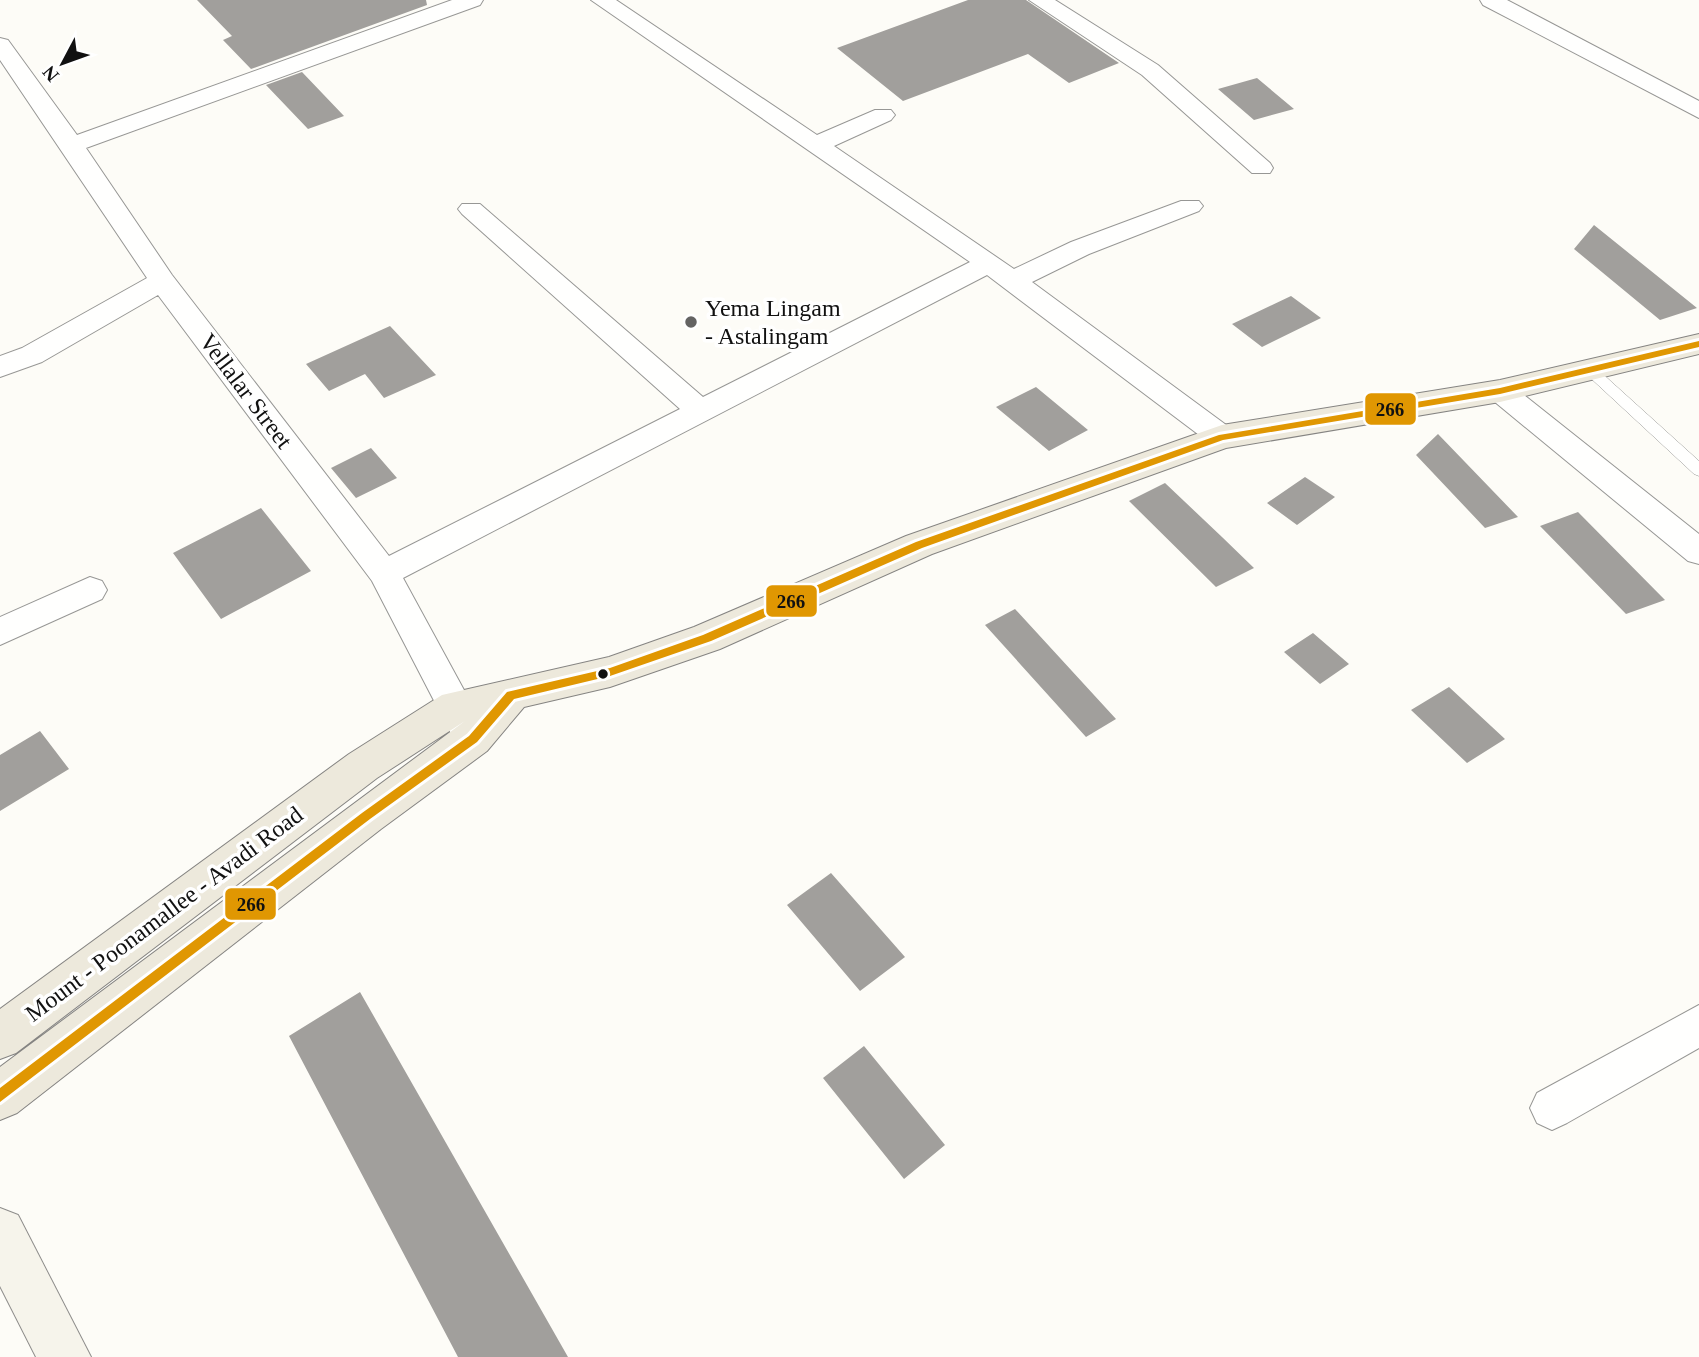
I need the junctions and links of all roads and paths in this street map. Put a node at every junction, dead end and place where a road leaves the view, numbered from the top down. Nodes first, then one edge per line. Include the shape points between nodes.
1 (472, 0) edge
2 (602, 0) edge
3 (1040, 0) edge
4 (1491, 0) edge
5 (1, 50) edge
6 (1699, 111) edge
7 (883, 114) dead end
8 (72, 145) junction
9 (816, 145) junction
10 (1261, 168) dead end
11 (1190, 206) dead end
12 (471, 209) dead end
13 (1001, 271) junction
14 (162, 281) junction
15 (1699, 344) edge
16 (0, 366) edge
17 (1590, 370) junction
18 (1500, 391) junction
19 (702, 412) junction
20 (1222, 437) junction
21 (1699, 470) edge
22 (1699, 552) edge
23 (384, 573) junction
24 (90, 590) dead end
25 (0, 632) edge
26 (464, 722) junction
27 (1699, 1025) edge
28 (0, 1037) edge
29 (0, 1097) edge
30 (1552, 1108) dead end
31 (0, 1233) edge
32 (64, 1357) edge

1 - 8 street
2 - 9 street
3 - 10 street via 1150,71
4 - 6 street
5 - 8 street, Vellalar Street
7 - 9 street
8 - 14 street, Vellalar Street
9 - 13 street
11 - 13 street via 1080,248
12 - 19 street
13 - 19 street
13 - 20 street
14 - 16 street via 32,355
14 - 23 street, Vellalar Street
15 - 17 main road, Mount - Poonamallee - Avadi Road
17 - 18 main road, Mount - Poonamallee - Avadi Road
17 - 21 lane
18 - 20 main road, Mount - Poonamallee - Avadi Road
18 - 22 street
19 - 23 street
20 - 26 main road, Mount - Poonamallee - Avadi Road via 919,545 707,638 610,672 511,695
23 - 26 street, Vellalar Street
24 - 25 street
26 - 28 main road, Mount - Poonamallee - Avadi Road via 363,765
26 - 29 main road, Mount - Poonamallee - Avadi Road via 366,816
27 - 30 street
31 - 32 street

